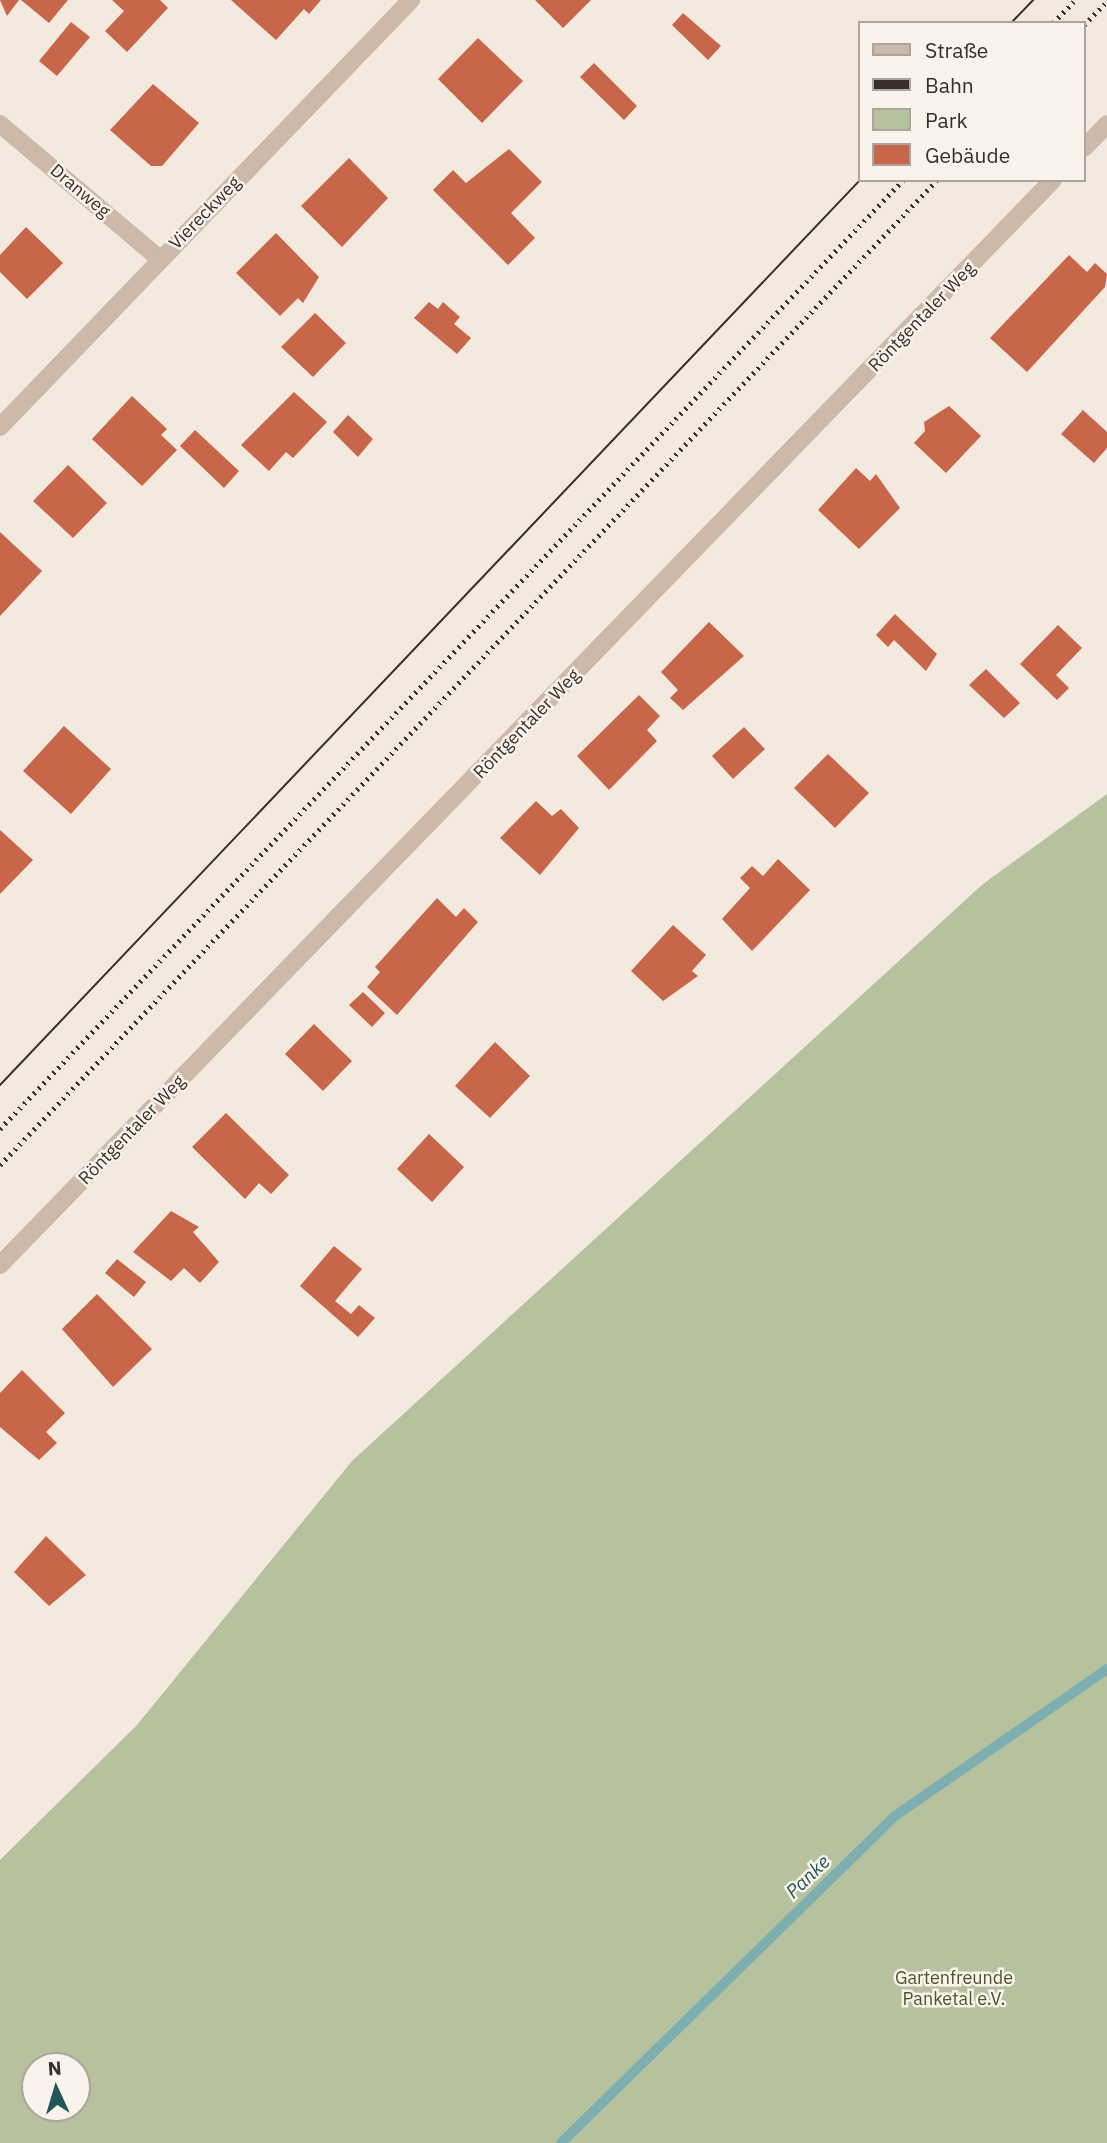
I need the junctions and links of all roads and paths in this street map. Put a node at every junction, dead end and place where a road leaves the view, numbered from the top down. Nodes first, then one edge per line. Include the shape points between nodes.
1 (411, 0) edge
2 (0, 124) edge
3 (1107, 124) edge
4 (1086, 146) edge
5 (1051, 182) edge
6 (160, 259) junction
7 (0, 427) edge
8 (0, 1265) edge

1 - 6 street, Viereckweg
2 - 6 street, Dranweg
3 - 4 street
5 - 8 street, Röntgentaler Weg
6 - 7 street, Viereckweg

